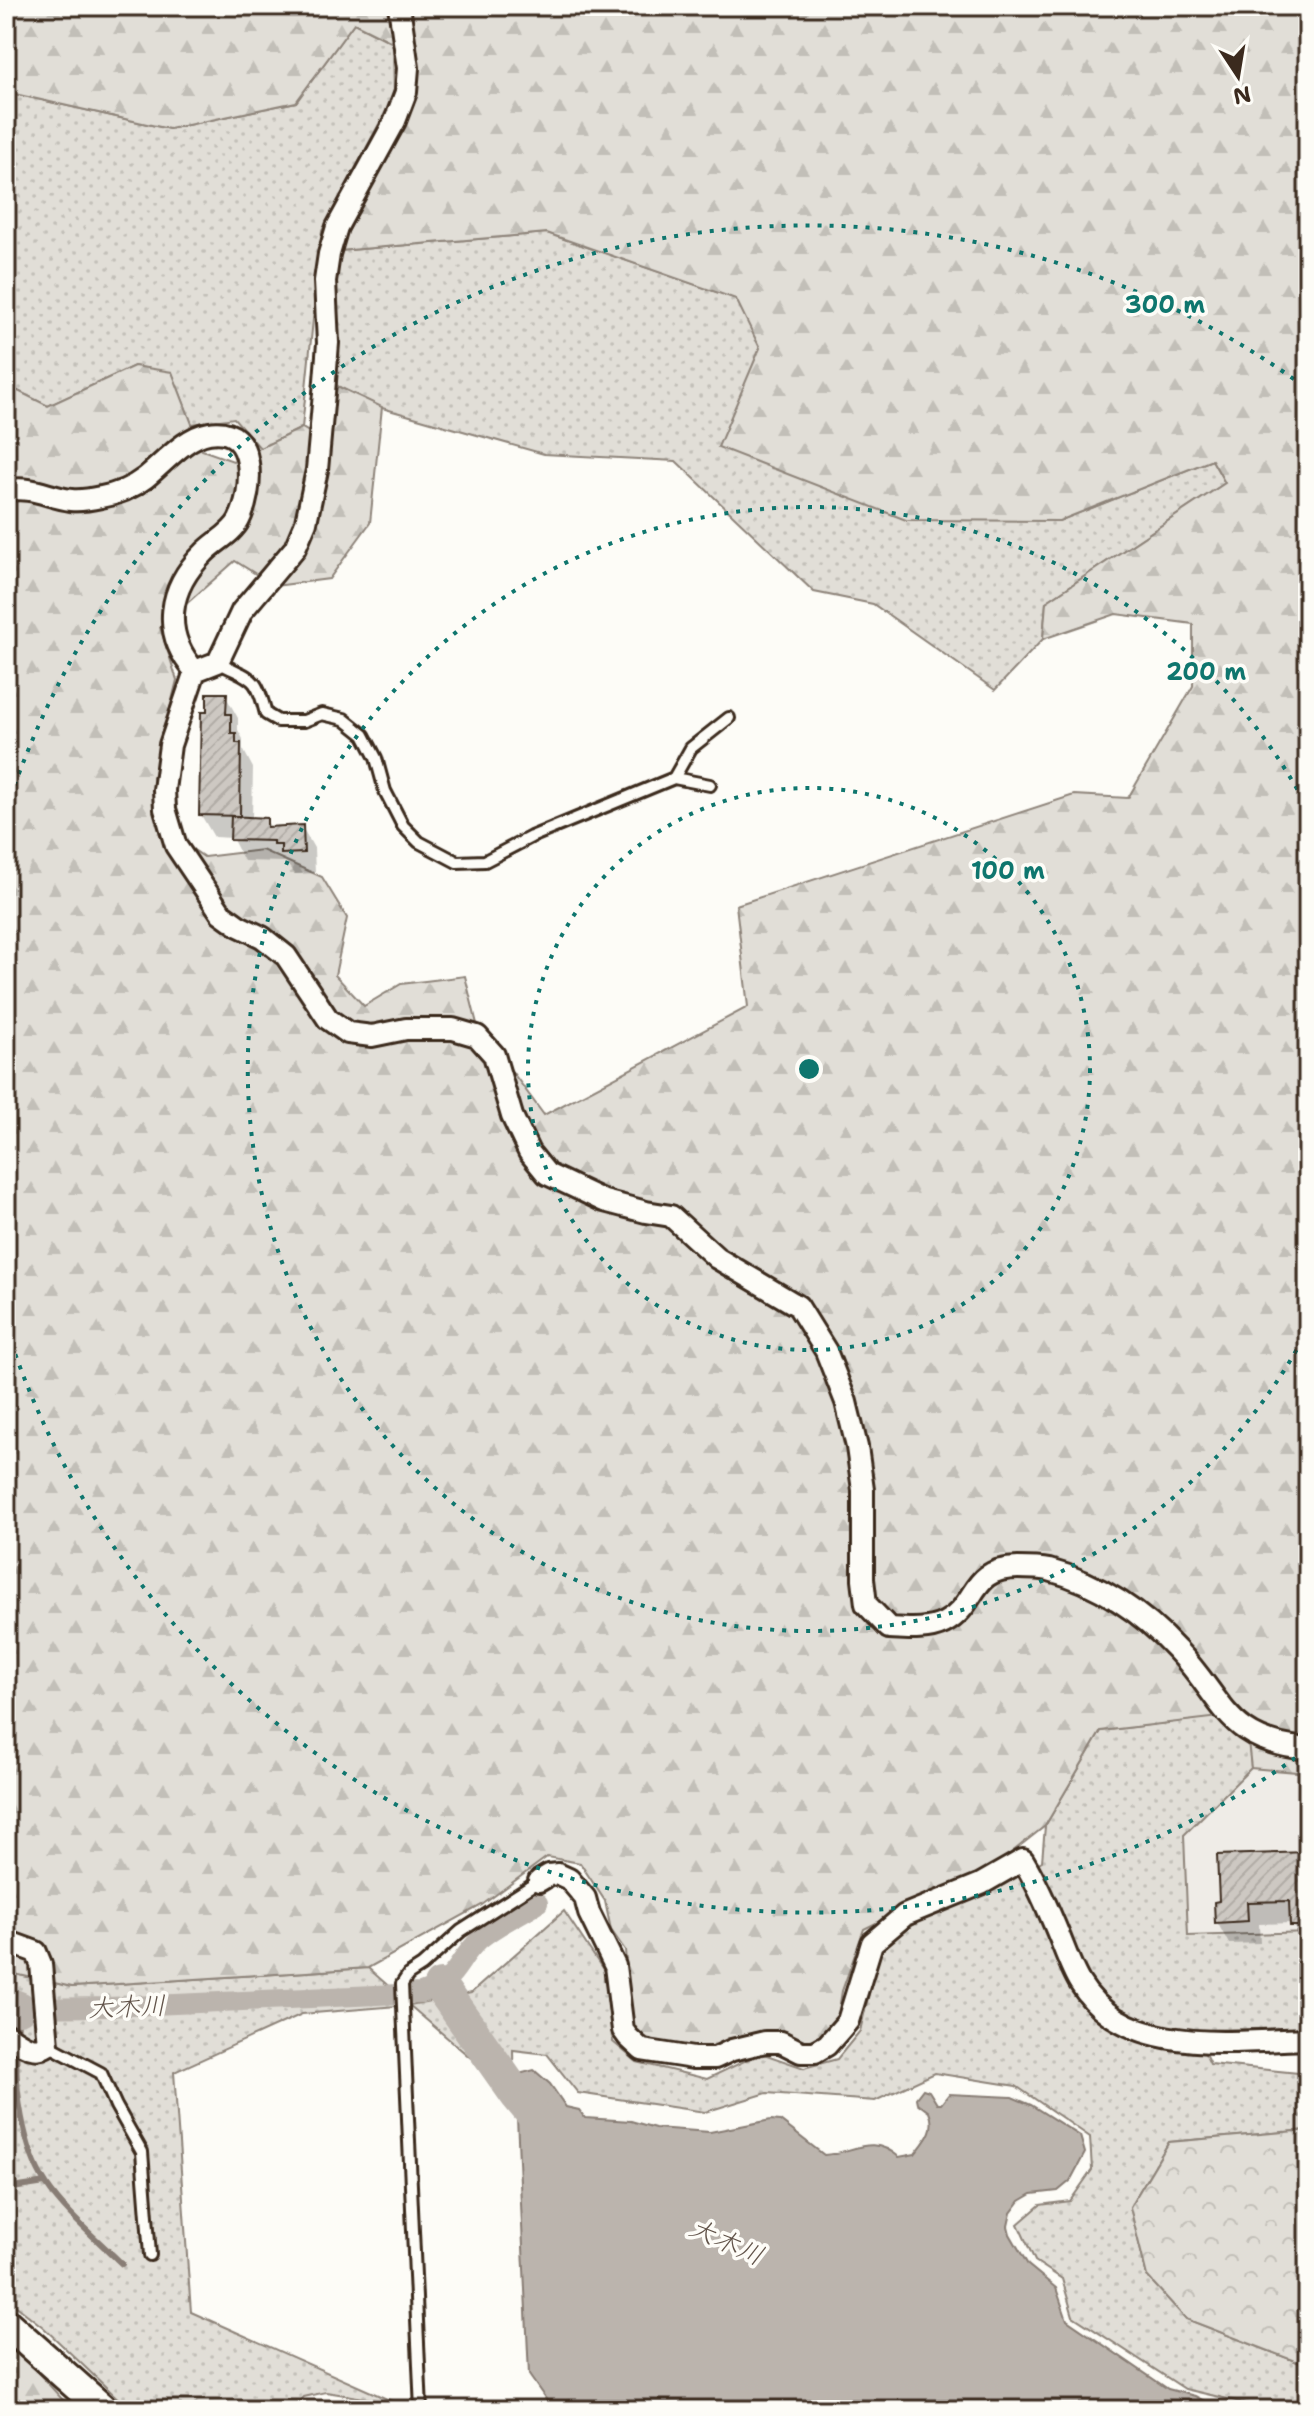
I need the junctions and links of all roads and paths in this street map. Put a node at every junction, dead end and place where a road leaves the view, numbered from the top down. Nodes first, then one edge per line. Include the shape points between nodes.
1 (399, 6) edge
2 (6, 491) edge
3 (218, 662) junction
4 (195, 671) junction
5 (729, 718) dead end
6 (674, 778) junction
7 (710, 785) dead end
8 (1308, 1749) edge
9 (539, 1881) joint
10 (6, 1941) edge
11 (6, 2034) edge
12 (1308, 2039) edge
13 (42, 2041) junction
14 (150, 2255) dead end
15 (6, 2323) edge
16 (104, 2410) edge
17 (421, 2410) edge

1 - 3 street via 406,92 337,227 329,254 324,393 306,522 295,548 242,611
2 - 4 street via 36,489 72,500 123,492 205,434 233,436 248,459 248,498 237,524 184,578 172,606 181,656
3 - 4 street
3 - 6 lane via 252,677 266,714 278,721 304,721 322,714 344,719 364,735 403,826 419,842 457,862 485,861
4 - 8 street via 170,745 165,809 176,846 221,913 286,956 328,1019 348,1033 453,1029 477,1036 494,1055 512,1116 529,1152 547,1174 604,1201 671,1216 717,1258 798,1306 826,1351 846,1402 863,1490 866,1604 877,1617 889,1628 943,1623 962,1609 990,1572 1048,1570 1094,1587 1138,1613 1179,1652 1244,1731
5 - 6 lane via 691,748
6 - 7 lane
9 - 12 street via 558,1874 585,1898 615,1966 623,2030 642,2050 666,2055 715,2058 765,2042 815,2052 848,2021 872,1943 905,1915 981,1884 1023,1860 1080,1983 1116,2019 1171,2039
9 - 17 lane via 461,1931 402,1984
10 - 13 street via 36,1952 41,1964
11 - 13 street
13 - 14 lane via 101,2073 142,2152
15 - 16 main road

